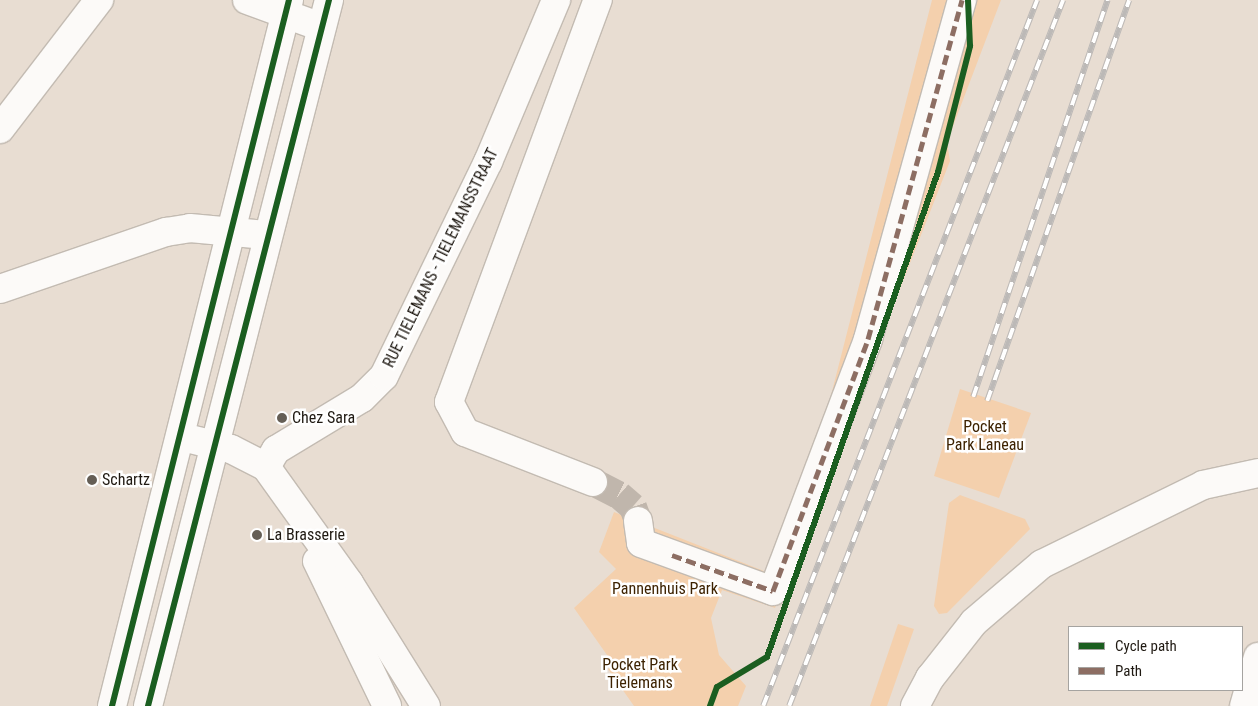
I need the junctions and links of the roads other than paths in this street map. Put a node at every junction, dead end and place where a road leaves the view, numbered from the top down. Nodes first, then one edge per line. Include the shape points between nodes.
1 (99, 0) edge
2 (247, 0) edge
3 (329, 0) edge
4 (556, 0) edge
5 (598, 0) edge
6 (962, 0) edge
7 (287, 8) edge
8 (321, 27) junction
9 (0, 129) edge
10 (230, 232) junction
11 (266, 235) junction
12 (0, 289) edge
13 (182, 437) junction
14 (216, 445) junction
15 (266, 467) junction
16 (1258, 473) edge
17 (592, 482) tunnel mouth
18 (290, 503) junction
19 (638, 521) tunnel mouth
20 (1258, 657) edge
21 (112, 706) edge
22 (148, 706) edge
23 (387, 706) edge
24 (426, 706) edge
25 (915, 706) edge
26 (1244, 706) edge

1 - 9 street
2 - 7 street
3 - 8 street
4 - 15 street, RUE TIELEMANS - TIELEMANSSTRAAT via 488,162 384,376 362,398 276,450
5 - 17 street via 449,402 465,432
6 - 19 street via 868,339 773,591 640,543
7 - 8 street
7 - 10 street
8 - 11 street
10 - 11 street
10 - 12 street via 190,228 166,232
10 - 13 street
11 - 14 street
13 - 14 street
13 - 21 street
14 - 15 street
14 - 22 street
15 - 18 street
16 - 25 street via 1203,485 1042,564 995,601 952,647
18 - 23 street
18 - 24 street via 349,584
20 - 26 street

